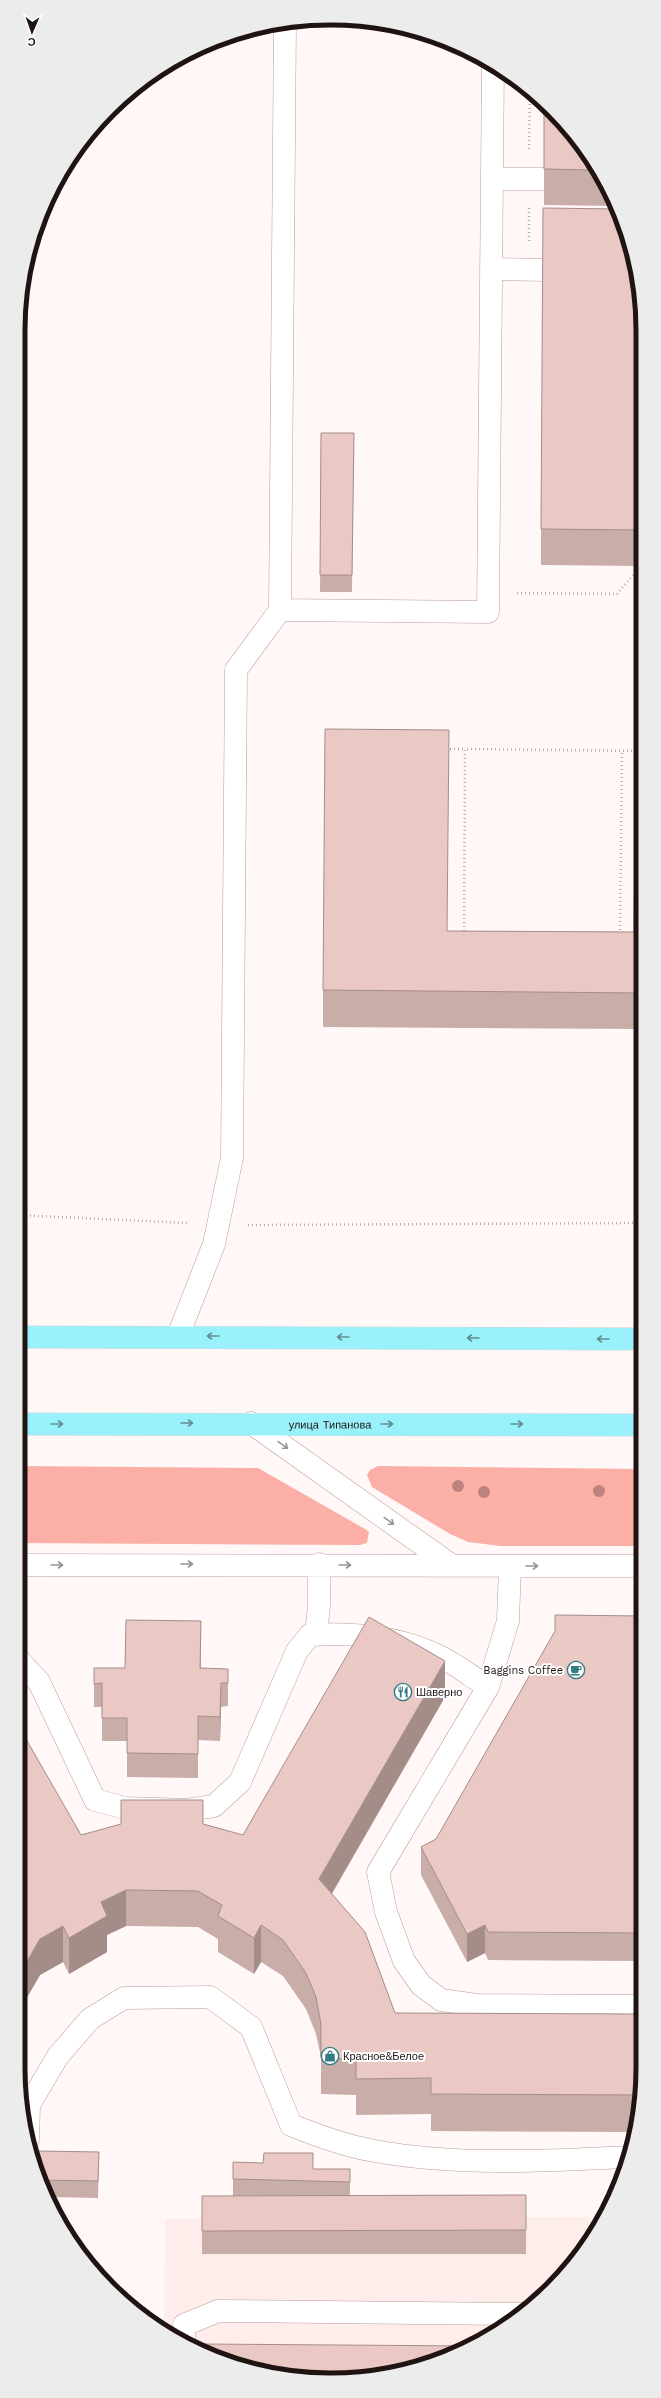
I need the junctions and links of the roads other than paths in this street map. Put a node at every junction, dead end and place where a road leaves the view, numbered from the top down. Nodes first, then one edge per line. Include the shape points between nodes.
1 (285, 29) edge
2 (493, 72) edge
3 (492, 179) junction
4 (544, 179) edge
5 (491, 269) junction
6 (543, 270) edge
7 (280, 610) junction
8 (178, 1336) junction
9 (25, 1337) edge
10 (636, 1339) edge
11 (251, 1423) junction
12 (25, 1424) edge
13 (636, 1425) edge
14 (319, 1564) junction
15 (25, 1565) edge
16 (451, 1566) junction
17 (510, 1566) junction
18 (636, 1566) edge
19 (316, 1634) junction
20 (25, 1667) edge
21 (488, 1687) junction
22 (636, 2006) edge
23 (29, 2112) edge
24 (623, 2157) edge
25 (511, 2314) edge
26 (184, 2335) edge

1 - 7 street
2 - 3 street
3 - 4 street
3 - 5 street
5 - 6 street
5 - 7 street via 488,612
7 - 8 street via 236,670 232,1158 214,1244
8 - 9 main road
10 -> 8 main road
12 -> 11 main road, улица Типанова
11 -> 13 main road, улица Типанова
11 -> 16 street
15 -> 14 street
14 -> 16 street
14 - 19 street
16 - 17 street
17 -> 18 street
17 - 21 street via 508,1621
19 - 20 street via 310,1635 297,1651 240,1782 214,1806 187,1810 125,1808 95,1800 39,1682
19 - 21 street via 353,1633 395,1641 441,1657
21 - 22 street via 378,1872 386,1912 404,1961 422,1985 441,2000 477,2006
23 - 24 street via 29,2105 58,2056 90,2019 124,1998 210,1997 251,2027 291,2125 330,2140 375,2151 433,2158 537,2162
25 - 26 street via 218,2311 184,2325

